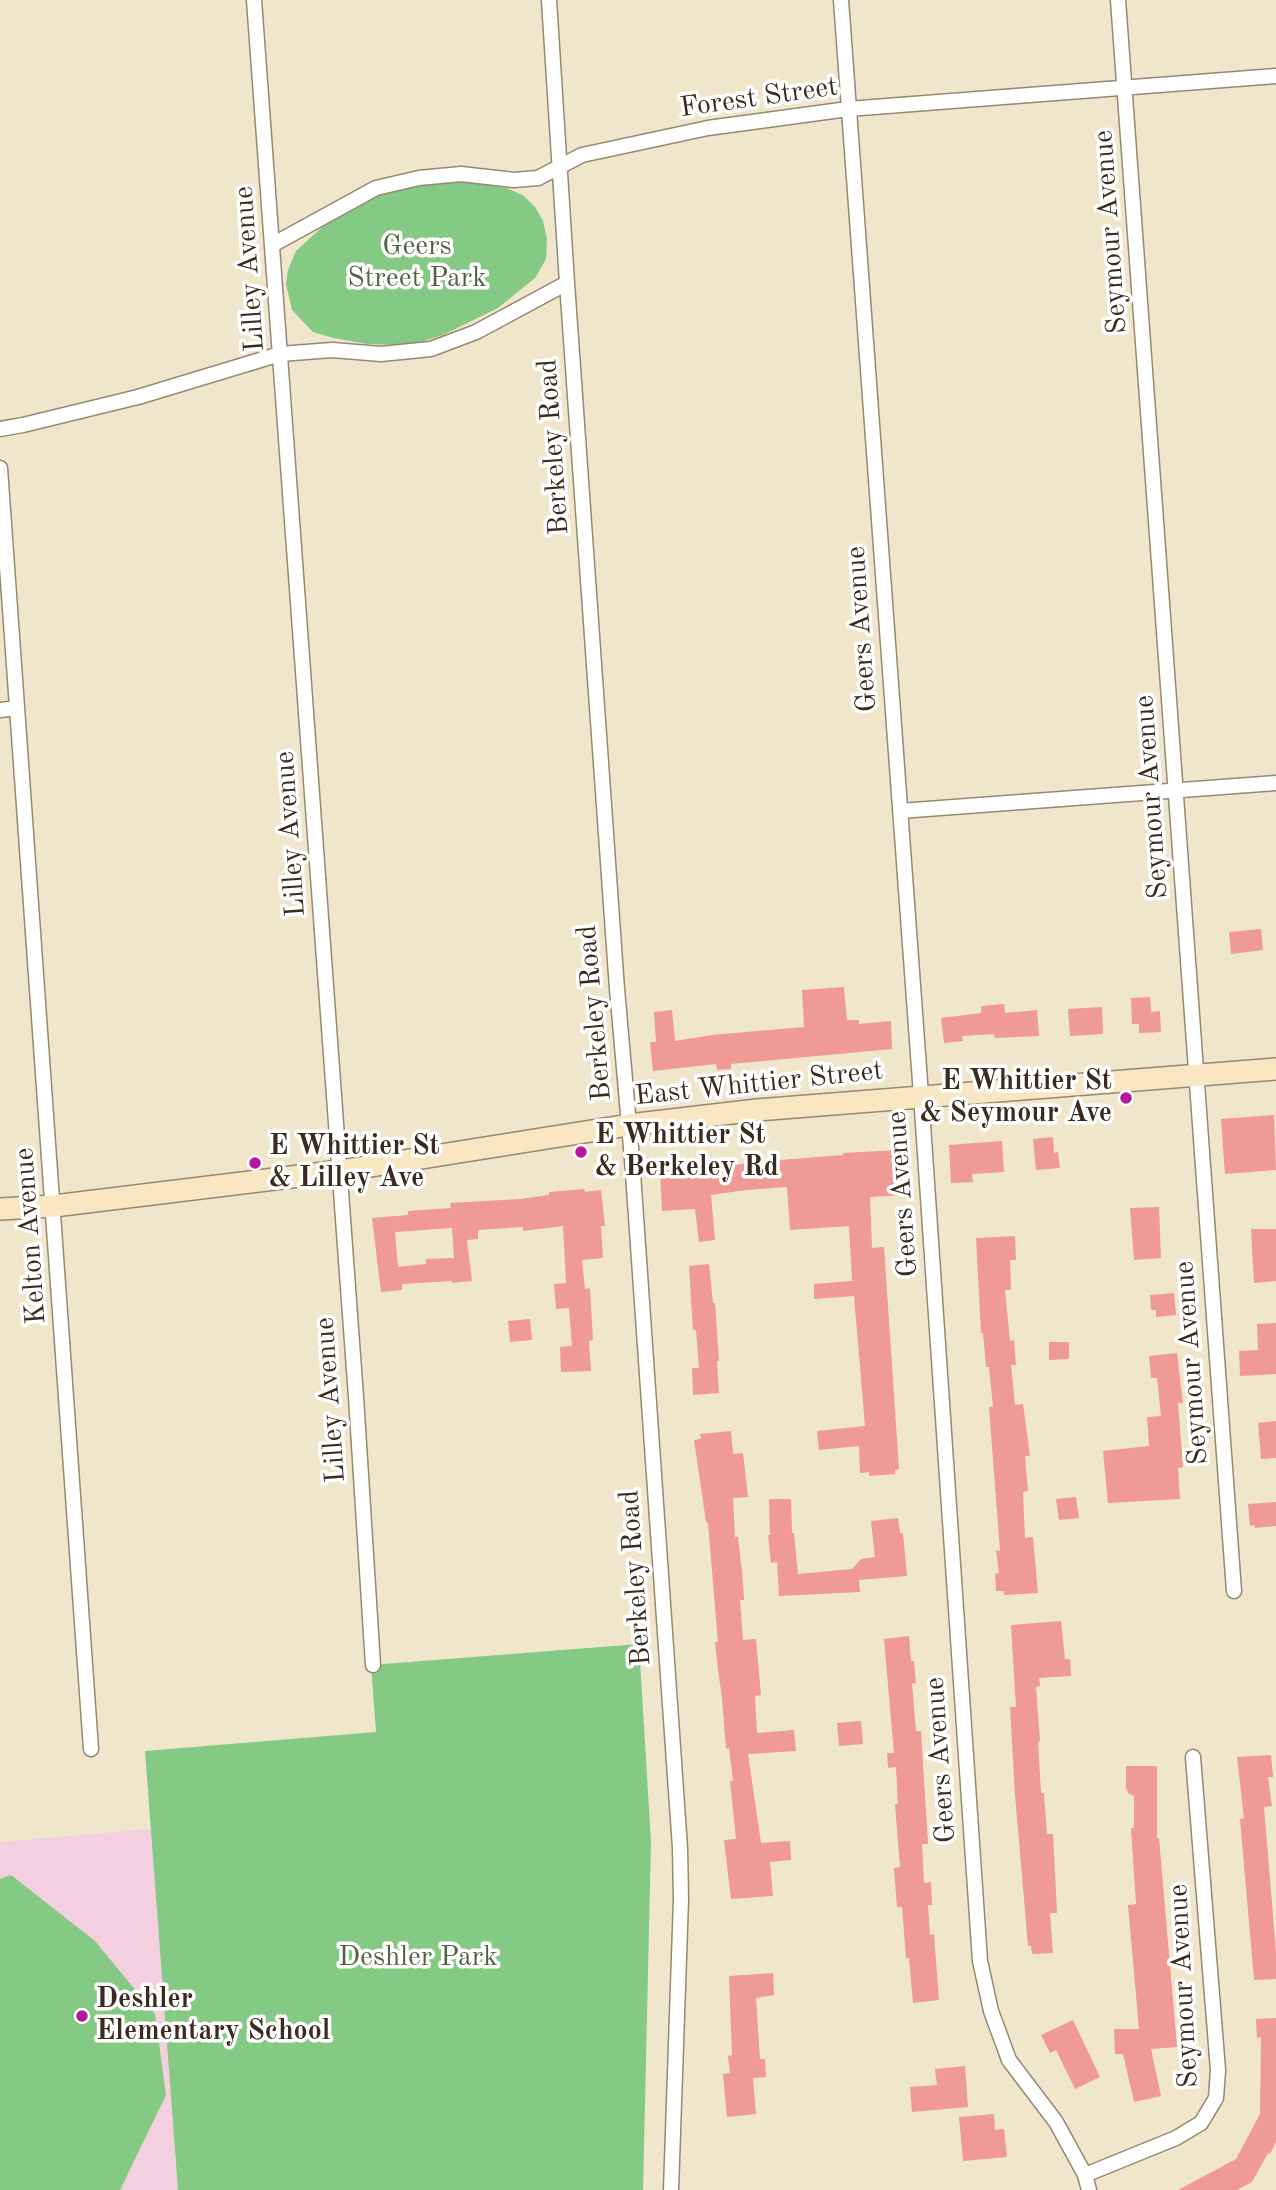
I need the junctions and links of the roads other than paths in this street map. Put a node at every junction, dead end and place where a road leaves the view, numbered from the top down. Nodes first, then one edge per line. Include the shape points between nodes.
1 (254, 0) edge
2 (549, 0) edge
3 (841, 0) edge
4 (1118, 0) edge
5 (1276, 76) edge
6 (1125, 88) junction
7 (849, 109) junction
8 (561, 168) junction
9 (272, 246) junction
10 (567, 283) junction
11 (281, 354) junction
12 (0, 429) edge
13 (0, 468) edge
14 (18, 708) junction
15 (0, 709) edge
16 (1276, 783) edge
17 (1176, 790) junction
18 (900, 811) junction
19 (1276, 1069) edge
20 (1197, 1076) junction
21 (921, 1096) junction
22 (629, 1125) junction
23 (340, 1171) junction
24 (54, 1206) junction
25 (0, 1209) edge
26 (1234, 1591) dead end
27 (373, 1665) dead end
28 (91, 1749) dead end
29 (1192, 1757) dead end
30 (1085, 2175) junction
31 (671, 2190) edge
32 (1089, 2190) edge

1 - 9 street, Lilley Avenue
2 - 8 street, Berkeley Road
3 - 7 street, Geers Avenue
4 - 6 street, Seymour Avenue
5 - 6 street, Forest Street
6 - 7 street, Forest Street
6 - 17 street, Seymour Avenue
7 - 8 street, Forest Street via 708,128 618,146 582,155
7 - 18 street, Geers Avenue
8 - 9 street, Forest Street via 538,178 461,174 419,177 376,188
8 - 10 street, Berkeley Road
9 - 11 street, Lilley Avenue
10 - 11 street via 477,332 431,349
10 - 22 street, Berkeley Road
11 - 12 street via 127,400
11 - 23 street, Lilley Avenue
13 - 14 street, Kelton Avenue
14 - 15 street
14 - 24 street, Kelton Avenue
16 - 17 street
17 - 18 street
17 - 20 street, Seymour Avenue
18 - 21 street, Geers Avenue
19 - 20 street, East Whittier Street
20 - 21 street, East Whittier Street
20 - 26 street, Seymour Avenue
21 - 22 street, East Whittier Street
21 - 30 street, Geers Avenue via 980,1961 1009,2060 1056,2122
22 - 23 street, East Whittier Street
22 - 31 street, Berkeley Road via 680,1860
23 - 24 street, East Whittier Street
23 - 27 street, Lilley Avenue
24 - 25 street, East Whittier Street
24 - 28 street, Kelton Avenue
29 - 30 street, Seymour Avenue via 1218,2070 1216,2098 1201,2123 1176,2138
30 - 32 street, Geers Avenue

